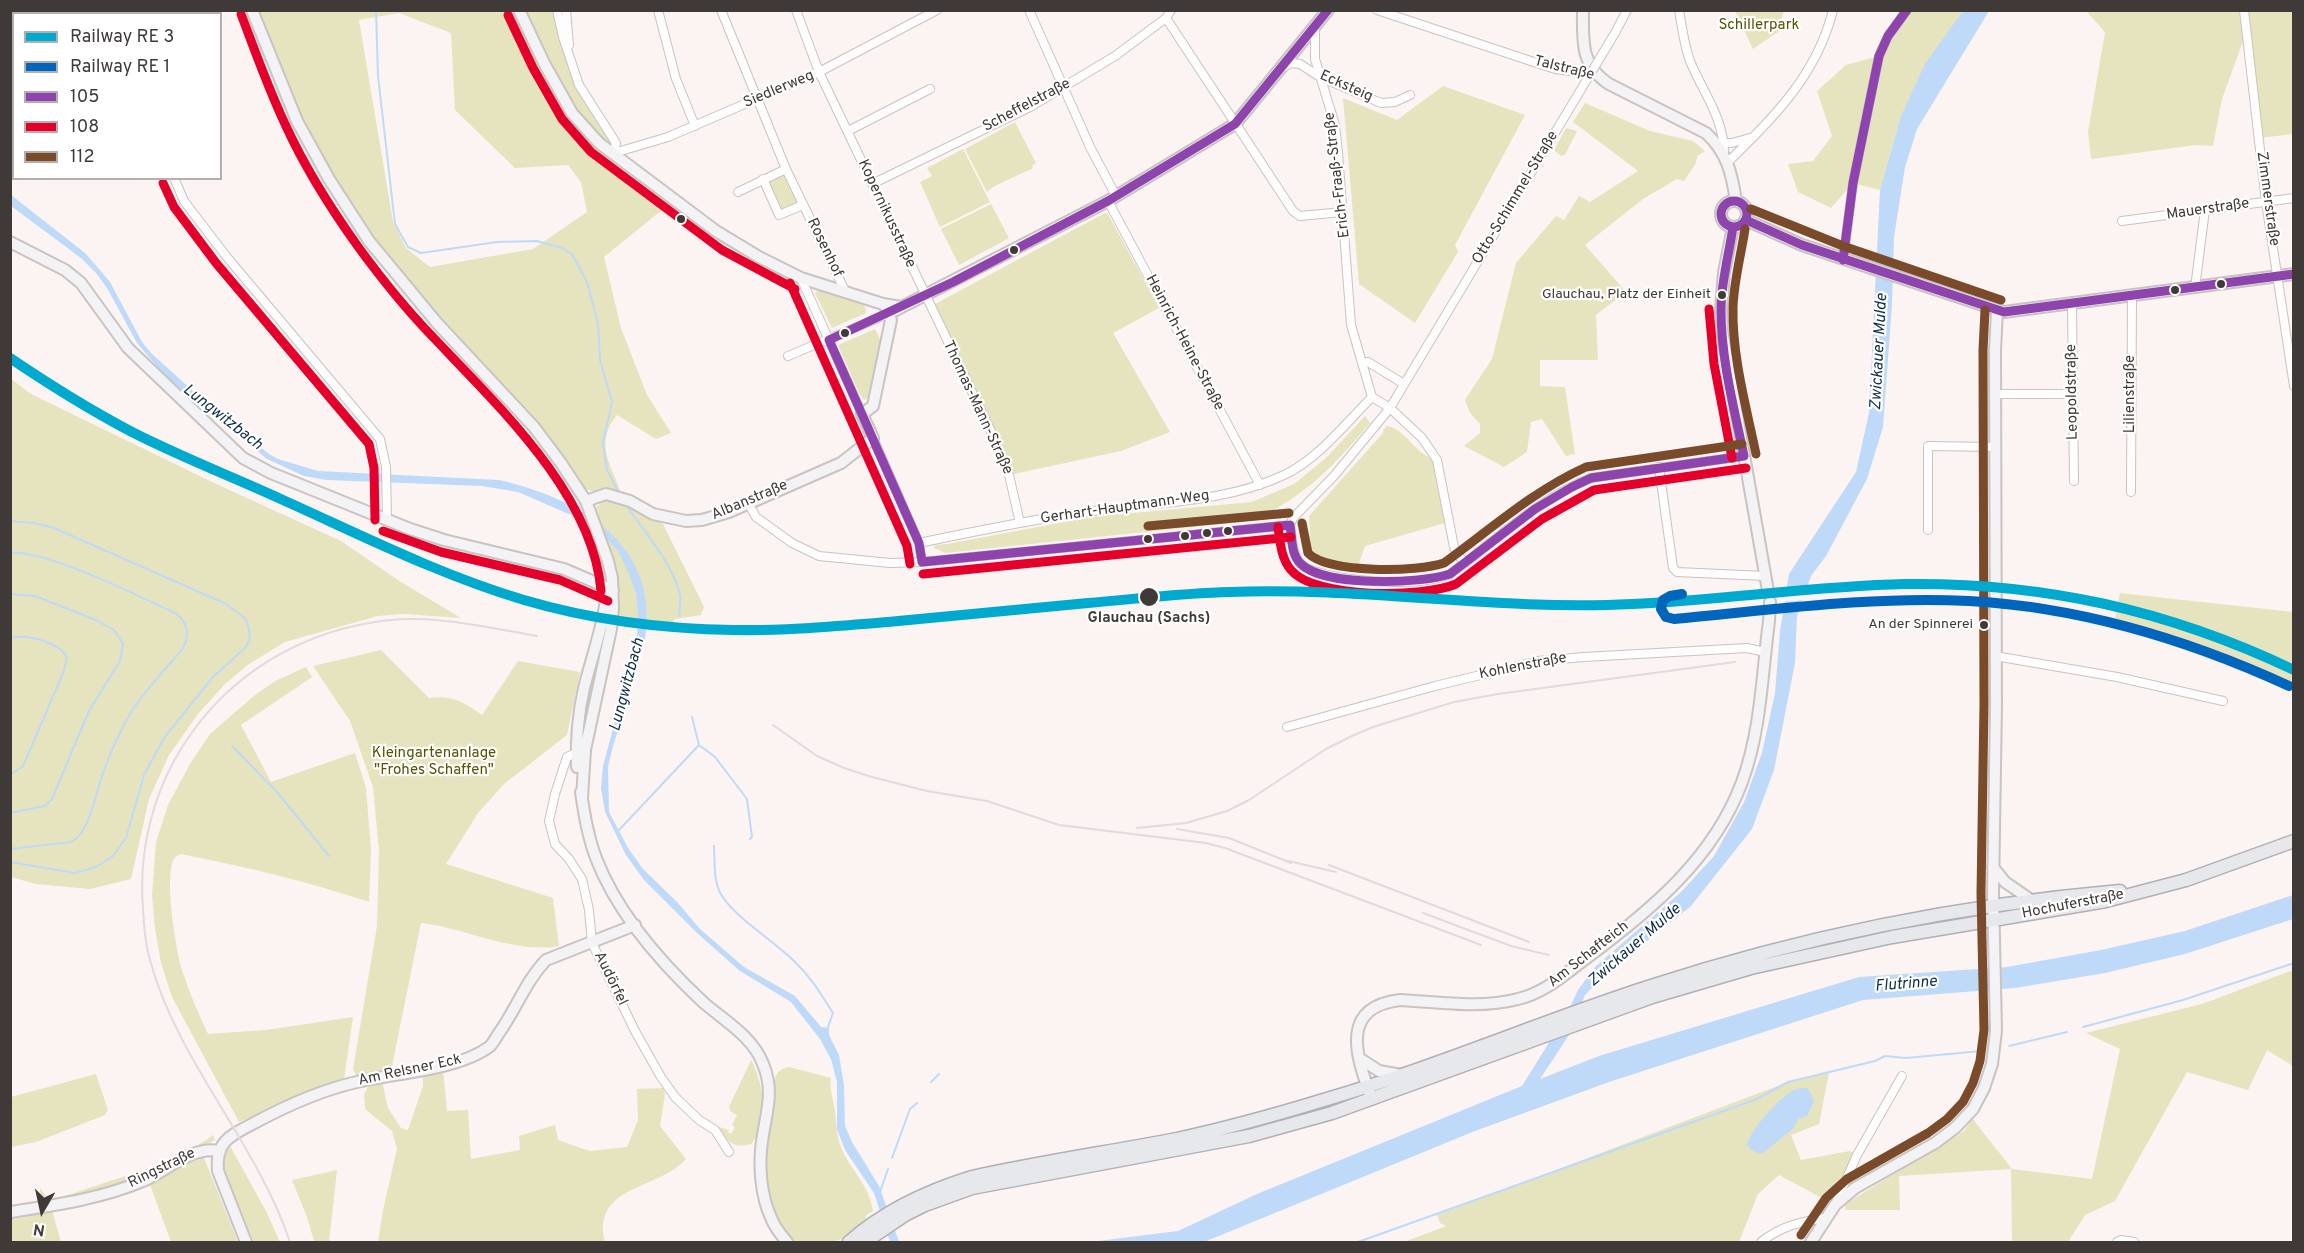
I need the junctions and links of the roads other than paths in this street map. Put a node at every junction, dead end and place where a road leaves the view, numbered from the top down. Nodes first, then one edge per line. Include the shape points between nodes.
1 (252, 10) edge
2 (519, 10) edge
3 (557, 10) edge
4 (566, 10) edge
5 (658, 10) edge
6 (721, 10) edge
7 (796, 10) edge
8 (937, 10) edge
9 (1029, 10) edge
10 (1328, 10) edge
11 (1377, 10) edge
12 (1583, 10) edge
13 (1628, 10) edge
14 (1679, 10) edge
15 (1833, 10) edge
16 (1907, 10) edge
17 (2244, 10) edge
18 (1168, 14) edge
19 (1315, 28) junction
20 (569, 57) junction
21 (1284, 67) junction
22 (819, 72) junction
23 (1595, 74) junction
24 (1320, 77) junction
25 (1063, 87) junction
26 (930, 89) dead end
27 (1410, 95) dead end
28 (756, 99) junction
29 (1235, 124) junction
30 (695, 126) junction
31 (848, 131) junction
32 (1754, 136) junction
33 (614, 153) junction
34 (1725, 153) junction
35 (786, 169) junction
36 (175, 180) edge
37 (763, 180) junction
38 (872, 184) junction
39 (738, 192) dead end
40 (2294, 198) edge
41 (1112, 199) junction
42 (1736, 201) junction
43 (2266, 202) junction
44 (803, 205) junction
45 (2205, 210) junction
46 (1343, 212) junction
47 (1746, 220) junction
48 (2122, 221) dead end
49 (1733, 227) junction
50 (10, 242) edge
51 (1843, 260) junction
52 (2294, 274) edge
53 (2278, 277) junction
54 (801, 278) junction
55 (2195, 288) junction
56 (845, 291) junction
57 (925, 296) junction
58 (2132, 296) junction
59 (2072, 304) junction
60 (886, 309) junction
61 (1997, 311) junction
62 (829, 340) junction
63 (788, 356) dead end
64 (1362, 363) junction
65 (1404, 384) junction
66 (2294, 386) edge
67 (1996, 394) junction
68 (2073, 394) junction
69 (1372, 397) junction
70 (1390, 408) junction
71 (862, 414) junction
72 (873, 438) junction
73 (1996, 447) junction
74 (1744, 456) junction
75 (1659, 467) junction
76 (2074, 481) dead end
77 (1260, 485) junction
78 (2131, 492) dead end
79 (748, 502) junction
80 (587, 506) junction
81 (387, 520) junction
82 (1020, 523) junction
83 (1290, 525) junction
84 (1928, 530) dead end
85 (919, 543) junction
86 (922, 562) junction
87 (1465, 563) junction
88 (1766, 576) junction
89 (610, 590) junction
90 (1765, 652) junction
91 (1995, 656) junction
92 (2223, 701) dead end
93 (1287, 727) dead end
94 (576, 753) junction
95 (582, 798) junction
96 (2294, 841) edge
97 (1993, 867) junction
98 (2151, 888) junction
99 (2031, 900) junction
100 (1993, 905) junction
101 (1994, 920) junction
102 (635, 925) junction
103 (592, 943) junction
104 (1552, 1027) junction
105 (1359, 1058) junction
106 (1401, 1075) junction
107 (1902, 1076) dead end
108 (1368, 1087) junction
109 (1372, 1100) junction
110 (219, 1151) junction
111 (729, 1152) dead end
112 (1835, 1205) junction
113 (902, 1211) junction
114 (10, 1212) edge
115 (1825, 1218) junction
116 (874, 1229) junction
117 (246, 1242) edge
118 (787, 1242) edge
119 (849, 1242) edge
120 (865, 1242) edge
121 (1761, 1242) edge
122 (1811, 1242) edge
123 (2117, 1242) edge
124 (2134, 1242) edge

1 - 80 street via 297,121 369,241 436,323 534,427
2 - 33 street via 572,113
3 - 20 street
4 - 20 street
5 - 30 street via 676,78
6 - 28 street, Rosenhof
7 - 22 street, Kopernikusstraße
8 - 22 street, Siedlerweg
9 - 25 street, Heinrich-Heine-Straße
10 - 19 street
11 - 23 street, Talstraße via 1555,69
12 - 23 street via 1585,51
13 - 65 street, Otto-Schimmel-Straße, bridge
14 - 34 street via 1690,60 1717,114
15 - 32 street via 1826,34 1798,87
16 - 51 street via 1879,56 1853,183
17 - 43 street, Zimmerstraße
18 - 25 street, Scheffelstraße via 1115,56
18 - 29 street
19 - 21 street
19 - 24 street, Erich-Fraaß-Straße via 1315,59
20 - 33 street via 579,85 616,143
21 - 24 street, Ecksteig via 1300,64
21 - 29 street
22 - 28 street, Siedlerweg
22 - 31 street, Kopernikusstraße
23 - 34 street, Talstraße via 1706,133
24 - 27 street, Ecksteig via 1381,103
24 - 46 street, Erich-Fraaß-Straße via 1335,125
25 - 38 street, Scheffelstraße
25 - 41 street, Heinrich-Heine-Straße
26 - 31 street
28 - 30 street, Siedlerweg
28 - 35 street, Rosenhof
29 - 41 street
29 - 46 street via 1297,214
30 - 33 street, Siedlerweg
31 - 38 street, Kopernikusstraße
32 - 34 street
32 - 34 street via 1732,143
33 - 54 street via 728,240
34 - 42 street
35 - 37 street
35 - 44 street, Rosenhof
36 - 81 street via 184,201 226,256 380,439 386,467
37 - 39 street
37 - 44 street, Rosenhof via 780,216
38 - 57 street, Kopernikusstraße
40 - 43 street, Mauerstraße
41 - 57 street
41 - 77 street, Heinrich-Heine-Straße
42 - 47 street via 1746,208
42 - 49 street via 1727,203 1721,214 1726,225
43 - 45 street, Mauerstraße
43 - 53 street, Zimmerstraße
44 - 56 street, Rosenhof
45 - 48 street, Mauerstraße
45 - 55 street
46 - 64 street, Erich-Fraaß-Straße via 1351,325
47 - 49 street
47 - 51 street
49 - 74 street, Am Schafteich via 1723,282 1722,330
50 - 81 street via 65,270 81,283 128,348 243,458
51 - 61 street
52 - 53 street
53 - 55 street
53 - 66 street, Zimmerstraße
54 - 56 street
54 - 62 street
55 - 58 street
56 - 60 street
57 - 60 street via 903,307
57 - 82 street, Thomas-Mann-Straße via 995,440 1009,475
58 - 59 street
58 - 78 street, Lilienstraße
59 - 61 street via 2010,313
59 - 68 street, Leopoldstraße
60 - 62 street
60 - 71 street via 891,320 873,406
61 - 67 street
62 - 63 street
62 - 71 street
64 - 65 street via 1368,362
64 - 69 street, Erich-Fraaß-Straße
65 - 70 street, Otto-Schimmel-Straße
67 - 68 street
67 - 73 street
68 - 76 street, Leopoldstraße
69 - 70 street
69 - 77 street, Gerhart-Hauptmann-Weg via 1302,464
70 - 83 street, Otto-Schimmel-Straße
70 - 87 street via 1422,438 1437,460 1454,547
71 - 72 street
72 - 79 street, Albanstraße via 841,463
72 - 85 street
73 - 84 street via 1928,446
73 - 91 street
74 - 75 street
74 - 88 street, Am Schafteich
75 - 87 street via 1591,478 1569,486
75 - 88 street via 1673,568 1677,572
77 - 82 street, Gerhart-Hauptmann-Weg via 1205,498
79 - 80 street, Albanstraße via 710,518 686,521 653,514 606,494
79 - 86 street via 756,517 792,543 819,556
80 - 89 street via 607,556
81 - 89 street via 444,540 564,569
82 - 85 street, Gerhart-Hauptmann-Weg
83 - 86 street
83 - 87 street via 1293,547 1305,568 1348,578 1403,582 1443,578
85 - 86 street
88 - 90 street, Am Schafteich via 1769,596
89 - 94 street via 584,689
89 - 95 street via 611,629 585,750
90 - 93 street, Kohlenstraße via 1735,649 1538,662
90 - 105 street, Am Schafteich via 1753,749 1741,784 1708,844 1671,889 1544,990 1497,1003 1400,1000 1374,1007 1358,1025
91 - 92 street
91 - 97 street
94 - 95 street
94 - 103 street, Audörfel via 567,757 549,821 555,844 582,879
95 - 102 street via 595,857 617,901
96 - 98 main road, Hochuferstraße via 2225,867
97 - 99 street via 2010,886
97 - 100 street
98 - 99 main road, Hochuferstraße
98 - 101 main road, Hochuferstraße via 2068,909
99 - 100 main road, Hochuferstraße
100 - 101 street
100 - 104 main road, Hochuferstraße via 1825,938 1647,987
101 - 104 main road, Hochuferstraße via 1777,961 1583,1022
101 - 112 street via 1996,1031 1992,1064 1973,1108 1935,1143 1855,1188
102 - 103 street, Am Relsner Eck
102 - 118 street via 686,985 754,1048 763,1064 769,1083 769,1107 760,1169 772,1221
103 - 110 street, Am Relsner Eck via 546,960 490,1047 467,1059 360,1081 281,1107 228,1138
103 - 111 street, Audörfel via 661,1077 675,1097 715,1130
104 - 106 main road
104 - 109 main road
105 - 106 street via 1379,1071
105 - 108 street, Am Schafteich
106 - 108 main road
107 - 112 street via 1857,1155
108 - 109 street, Am Schafteich
108 - 113 main road via 1180,1138 972,1177 930,1192
109 - 113 main road via 1249,1136 972,1188
110 - 114 street, Ringstraße via 203,1150 120,1189 72,1203
110 - 117 street, Ringstraße via 218,1171
112 - 115 street
113 - 116 main road
115 - 121 street via 1788,1226
115 - 122 street
116 - 119 main road
116 - 120 main road
123 - 124 street

